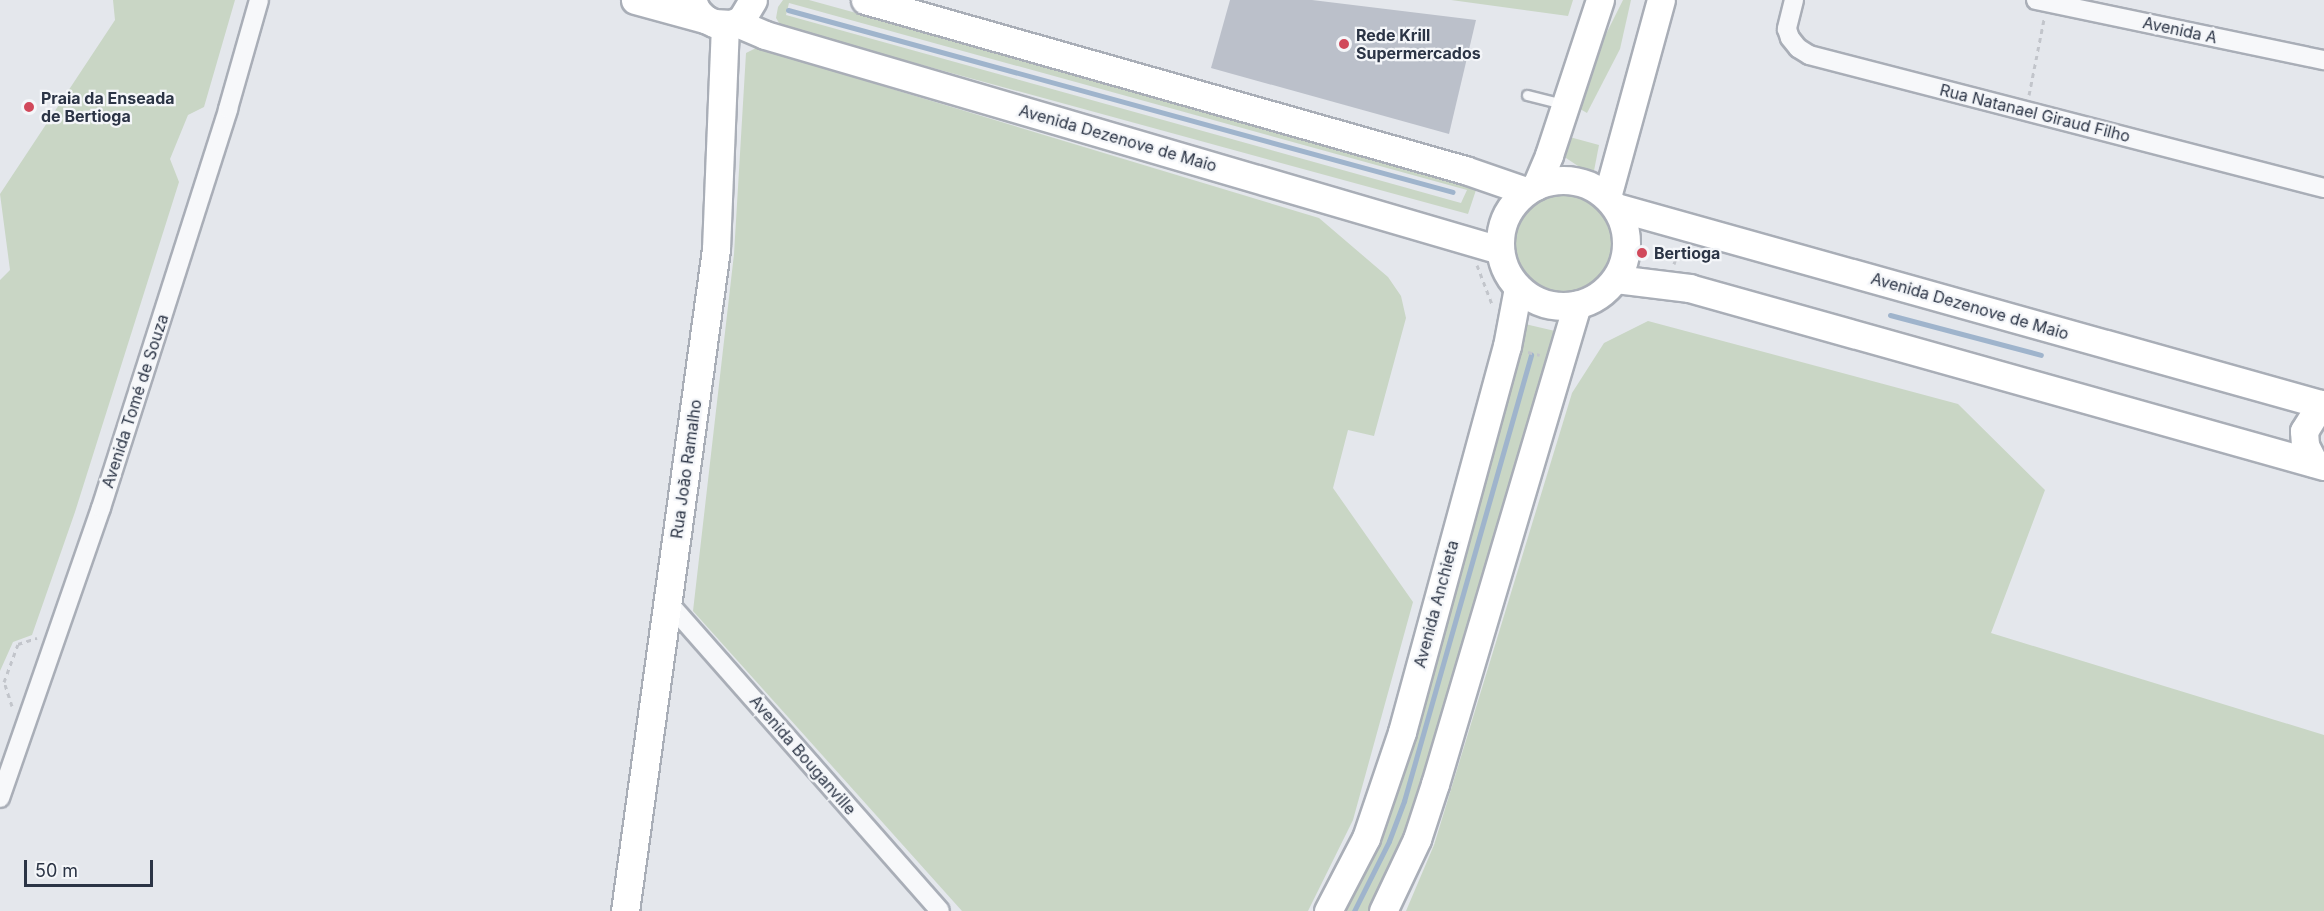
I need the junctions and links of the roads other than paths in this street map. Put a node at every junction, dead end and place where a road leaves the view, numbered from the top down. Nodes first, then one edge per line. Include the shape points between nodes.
1 (260, 0) edge
2 (635, 0) edge
3 (753, 0) edge
4 (771, 0) edge
5 (865, 0) edge
6 (1600, 0) edge
7 (1661, 0) edge
8 (1794, 0) edge
9 (2042, 1) edge
10 (715, 16) edge
11 (765, 35) junction
12 (2324, 60) edge
13 (1527, 95) dead end
14 (1565, 105) junction
15 (2324, 188) edge
16 (1531, 189) junction
17 (1611, 202) junction
18 (1500, 250) junction
19 (1616, 279) junction
20 (1518, 288) junction
21 (1577, 305) junction
22 (2323, 400) edge
23 (2319, 464) edge
24 (666, 600) junction
25 (0, 798) edge
26 (625, 911) edge
27 (940, 911) edge
28 (1328, 911) edge
29 (1383, 911) edge

1 - 25 street, Avenida Tomé de Souza via 101,508
2 - 10 main road, Avenida Dezenove de Maio
3 - 10 main road via 745,15
4 - 11 main road
5 - 16 main road
6 - 14 main road
7 - 17 main road
8 - 15 street, Rua Natanael Giraud Filho via 1787,29 1798,48 1809,55
9 - 12 street, Avenida A
10 - 11 main road, Avenida Dezenove de Maio
10 - 24 main road, Rua João Ramalho via 716,249
11 - 18 main road, Avenida Dezenove de Maio
13 - 14 lane
14 - 16 main road via 1549,155
16 - 17 main road via 1554,180 1573,180 1591,186
16 - 18 main road via 1505,217
17 - 19 main road via 1623,221 1626,251
17 - 22 main road, Avenida Dezenove de Maio
18 - 20 main road via 1505,270
19 - 21 main road via 1598,295
19 - 23 main road via 1689,288
20 - 21 main road via 1535,300 1555,306
20 - 28 main road, Avenida Anchieta via 1507,346 1402,732 1366,838
21 - 29 main road via 1432,795 1417,839
22 - 23 main road via 2304,431 2305,445
24 - 26 main road, Rua João Ramalho
24 - 27 street, Avenida Bouganville

